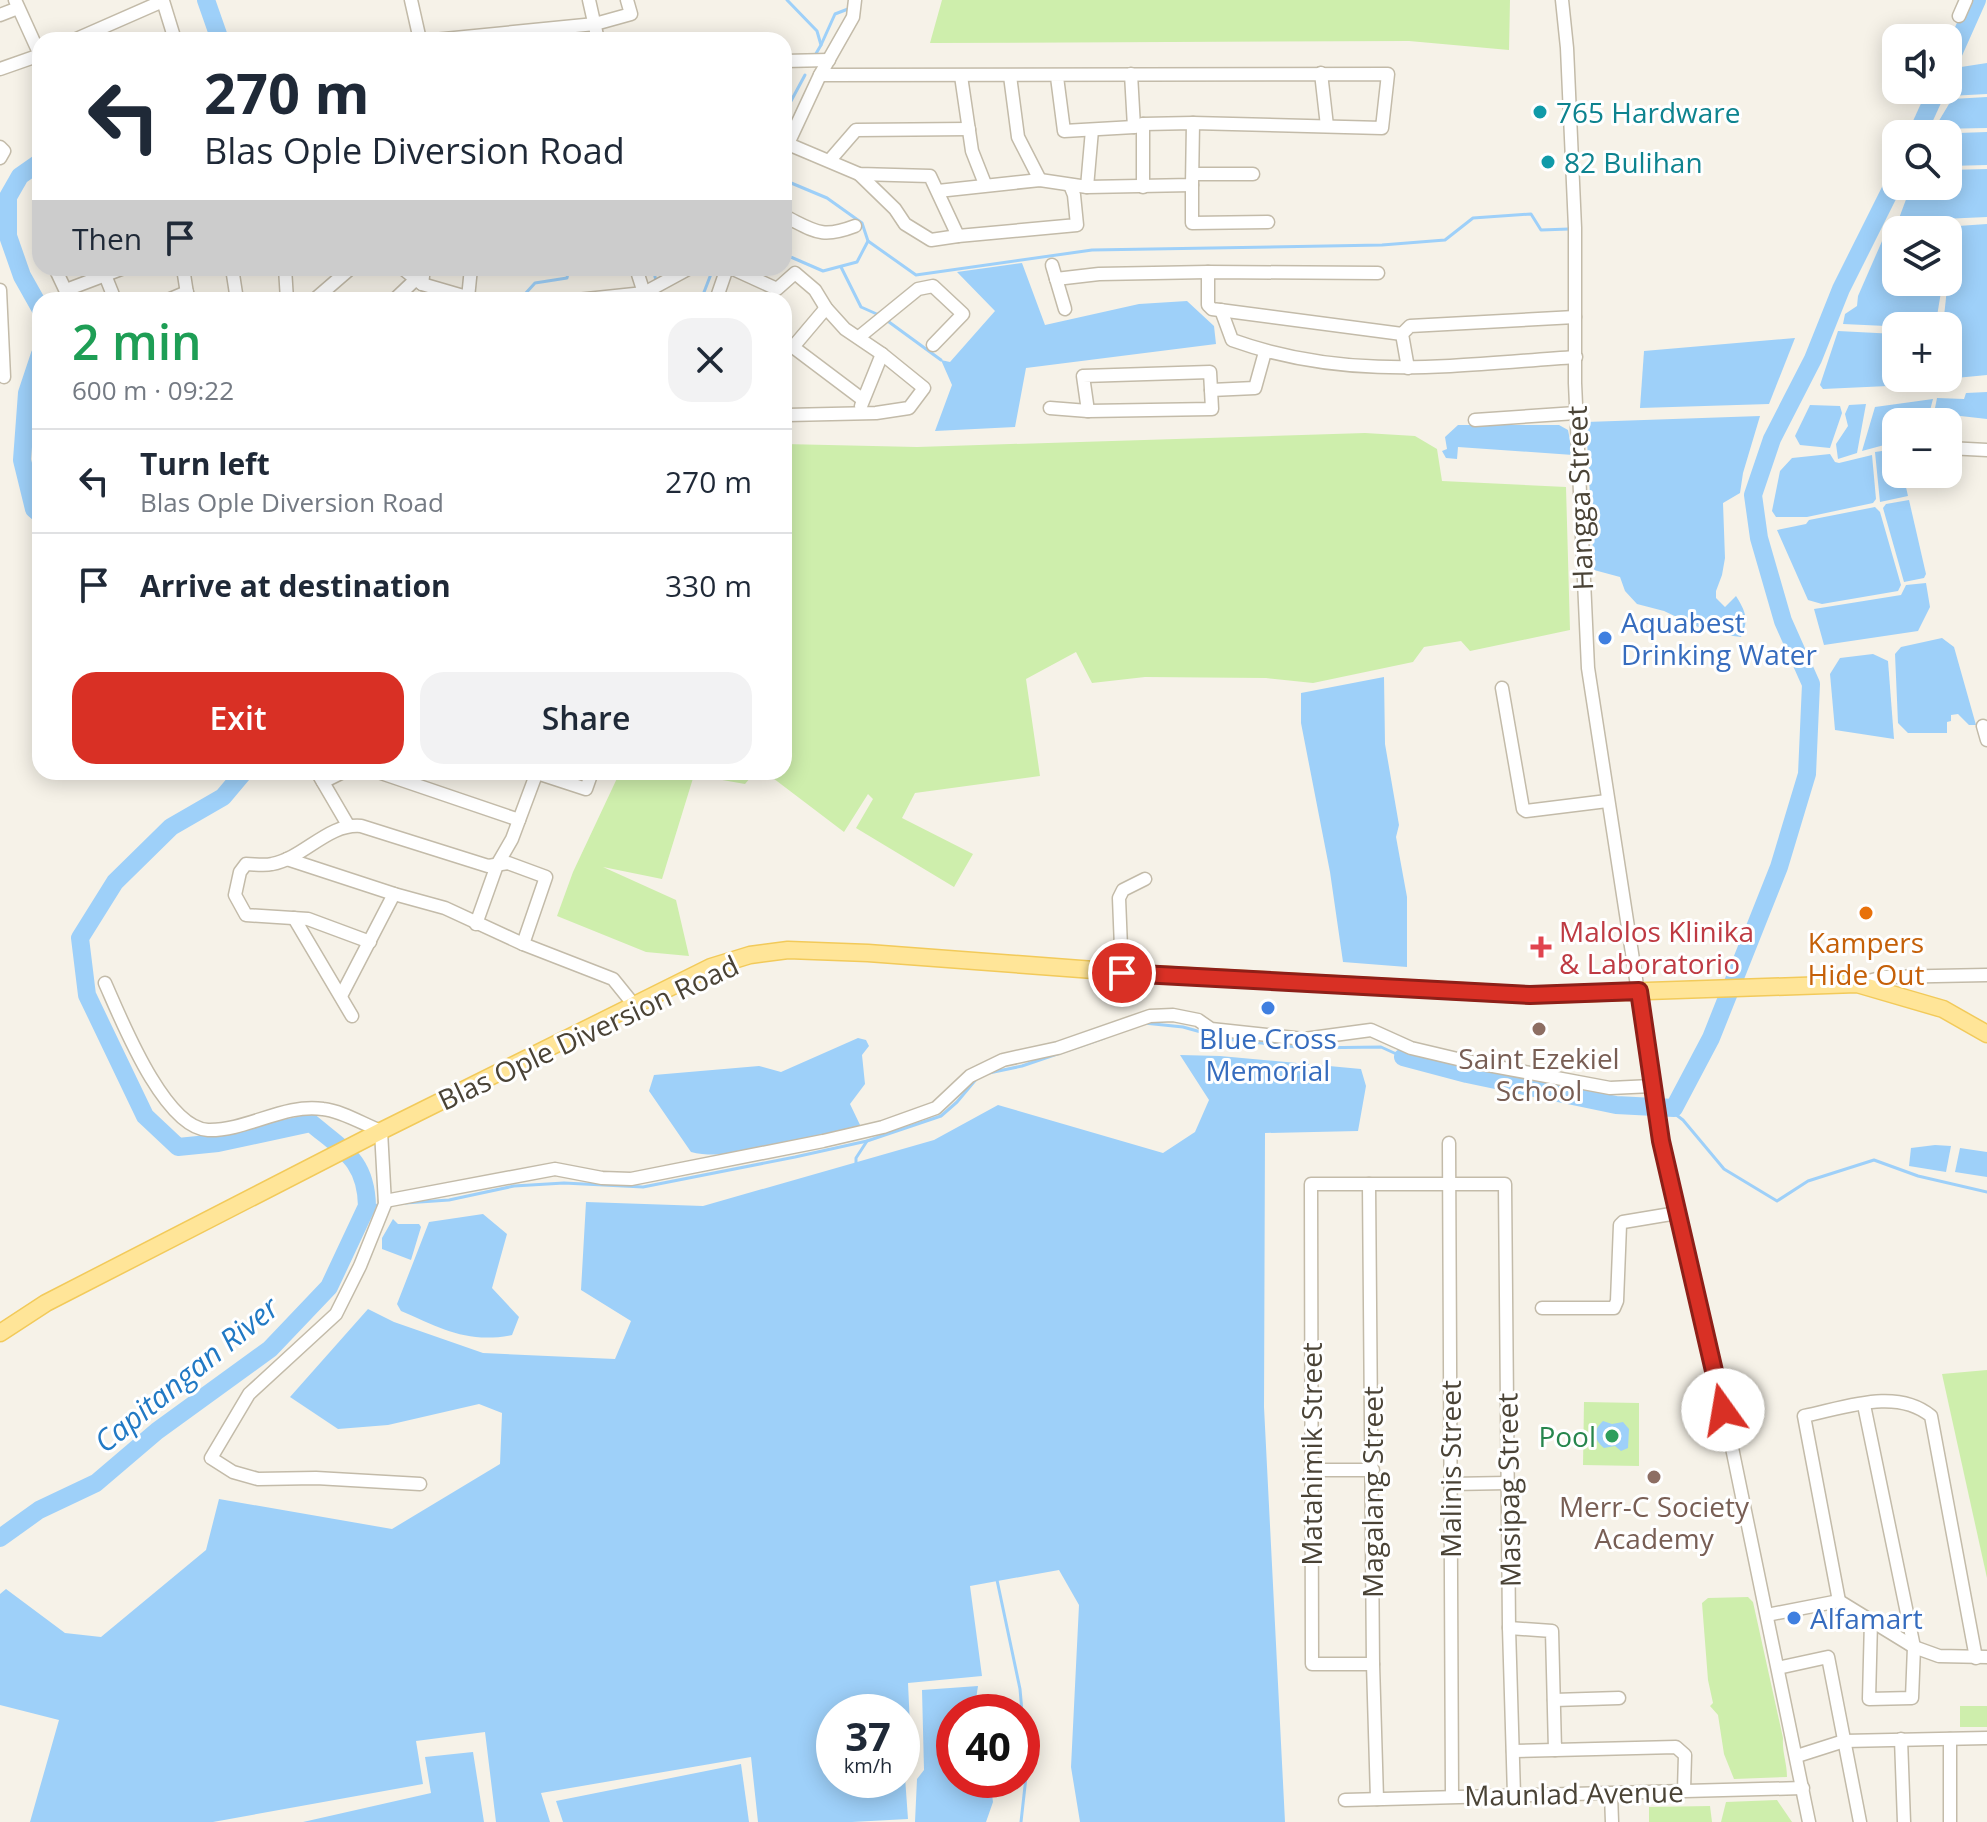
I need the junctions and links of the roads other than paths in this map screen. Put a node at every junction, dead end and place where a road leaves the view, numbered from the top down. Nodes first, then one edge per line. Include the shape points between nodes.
1 (411, 0) edge
2 (589, 0) edge
3 (627, 0) edge
4 (855, 0) edge
5 (1562, 0) edge
6 (1966, 0) edge
7 (17, 4) edge
8 (0, 15) edge
9 (1959, 16) dead end
10 (595, 24) junction
11 (92, 32) edge
12 (173, 32) edge
13 (418, 32) edge
14 (514, 32) edge
15 (596, 32) edge
16 (32, 37) edge
17 (32, 58) edge
18 (829, 60) junction
19 (792, 61) edge
20 (0, 69) edge
21 (1321, 73) junction
22 (1131, 74) junction
23 (820, 75) junction
24 (961, 76) junction
25 (1010, 76) junction
26 (1057, 77) junction
27 (1193, 123) junction
28 (1138, 125) junction
29 (1327, 126) junction
30 (969, 129) junction
31 (1092, 130) junction
32 (792, 134) edge
33 (0, 147) edge
34 (792, 149) edge
35 (0, 158) edge
36 (830, 160) junction
37 (859, 174) junction
38 (1253, 174) dead end
39 (1040, 180) junction
40 (1192, 180) junction
41 (985, 184) junction
42 (1070, 185) junction
43 (1087, 187) junction
44 (1143, 187) junction
45 (938, 191) junction
46 (792, 220) edge
47 (1268, 222) dead end
48 (855, 226) dead end
49 (958, 236) junction
50 (1052, 265) dead end
51 (1208, 272) junction
52 (1378, 273) dead end
53 (103, 276) edge
54 (342, 276) edge
55 (411, 276) edge
56 (421, 276) edge
57 (675, 276) edge
58 (747, 276) edge
59 (792, 276) edge
60 (792, 276) edge
61 (1056, 279) junction
62 (418, 282) junction
63 (0, 290) edge
64 (74, 292) edge
65 (323, 292) edge
66 (405, 292) edge
67 (450, 292) edge
68 (646, 292) edge
69 (826, 308) junction
70 (1065, 309) dead end
71 (1221, 310) junction
72 (1575, 317) junction
73 (1402, 334) junction
74 (859, 337) junction
75 (933, 345) dead end
76 (1265, 352) junction
77 (882, 354) junction
78 (1576, 357) junction
79 (1408, 368) junction
80 (4, 377) dead end
81 (1211, 390) junction
82 (862, 399) junction
83 (1050, 408) dead end
84 (1088, 411) junction
85 (859, 413) junction
86 (1576, 413) junction
87 (792, 415) edge
88 (1475, 420) dead end
89 (1962, 449) edge
90 (1987, 450) edge
91 (1502, 688) dead end
92 (1983, 726) dead end
93 (1987, 740) edge
94 (322, 780) edge
95 (416, 780) edge
96 (533, 780) edge
97 (560, 780) edge
98 (589, 780) edge
99 (1607, 801) junction
100 (519, 820) junction
101 (348, 825) junction
102 (287, 859) junction
103 (497, 865) junction
104 (1145, 879) dead end
105 (394, 894) junction
106 (294, 918) junction
107 (476, 924) junction
108 (370, 942) junction
109 (523, 944) junction
110 (1122, 973) junction
111 (1987, 975) edge
112 (105, 983) dead end
113 (1857, 984) junction
114 (1639, 991) junction
115 (341, 996) junction
116 (634, 1005) junction
117 (352, 1016) dead end
118 (1987, 1034) edge
119 (1653, 1090) junction
120 (378, 1133) junction
121 (1449, 1143) dead end
122 (1369, 1184) junction
123 (1449, 1184) junction
124 (385, 1202) junction
125 (1677, 1213) junction
126 (1542, 1308) dead end
127 (0, 1333) edge
128 (1864, 1405) junction
129 (1311, 1470) junction
130 (1373, 1470) junction
131 (1508, 1483) junction
132 (420, 1484) dead end
133 (1450, 1484) junction
134 (1839, 1601) junction
135 (1767, 1615) junction
136 (1871, 1621) junction
137 (1509, 1628) junction
138 (1914, 1647) junction
139 (1982, 1657) edge
140 (1373, 1664) junction
141 (1778, 1668) junction
142 (1619, 1698) dead end
143 (1554, 1700) junction
144 (1987, 1738) edge
145 (1901, 1739) junction
146 (1950, 1739) junction
147 (1844, 1741) junction
148 (1555, 1750) junction
149 (1513, 1751) junction
150 (1797, 1756) junction
151 (1803, 1788) junction
152 (1684, 1790) junction
153 (1611, 1794) junction
154 (1452, 1795) junction
155 (1514, 1795) junction
156 (1377, 1799) junction
157 (1345, 1800) dead end
158 (1612, 1822) edge
159 (1809, 1822) edge
160 (1860, 1822) edge
161 (1904, 1822) edge
162 (1950, 1822) edge

1 - 13 street
2 - 10 street
3 - 10 street via 631,14
4 - 18 street via 853,17
5 - 72 street, Hangga Street
6 - 9 street
7 - 8 street
7 - 16 street
10 - 14 street
10 - 15 street
11 - 12 street via 163,1
17 - 20 street
18 - 19 street
18 - 23 street
21 - 22 street
21 - 29 street
21 - 29 street via 1388,74 1382,128
22 - 26 street
22 - 28 street
23 - 24 street
23 - 32 street
24 - 25 street
24 - 30 street
25 - 26 street
25 - 39 street via 1018,137
26 - 31 street via 1064,131
27 - 28 street
27 - 29 street
27 - 40 street
28 - 31 street
28 - 44 street
30 - 36 street via 856,130
30 - 41 street
31 - 43 street
33 - 35 street
34 - 36 street
36 - 37 street
37 - 45 street via 930,176
37 - 49 street via 905,224 931,240
38 - 40 street
39 - 41 street
39 - 42 street
40 - 44 street
40 - 47 street via 1192,223
41 - 45 street
42 - 43 street
42 - 49 street via 1077,225
43 - 44 street
45 - 49 street
46 - 48 street via 823,234
50 - 61 street
51 - 52 street
51 - 61 street
51 - 71 street via 1208,305
53 - 64 street
54 - 65 street
55 - 62 street
56 - 62 street
57 - 68 street
58 - 60 street via 777,289
59 - 69 street via 815,290
61 - 70 street
62 - 66 street
62 - 67 street
63 - 80 street
69 - 74 street
69 - 82 street via 793,347
71 - 73 street
71 - 76 street via 1232,340
72 - 73 street via 1437,323 1410,326
72 - 78 street, Hangga Street
73 - 79 street
74 - 75 street via 918,289 933,286 963,314
74 - 77 street
76 - 79 street via 1325,365
76 - 81 street via 1255,388
77 - 82 street
77 - 85 street via 924,388 909,408
78 - 79 street
78 - 86 street, Hangga Street
81 - 84 street via 1212,409
81 - 84 street via 1210,372 1083,376
82 - 85 street
83 - 84 street
85 - 87 street
86 - 88 street
86 - 99 street, Hangga Street via 1588,668
89 - 90 street
91 - 99 street via 1523,809
92 - 93 street
94 - 101 street
95 - 100 street
96 - 100 street
97 - 98 street via 586,789
99 - 114 street, Hangga Street
100 - 103 street
101 - 102 street
101 - 103 street
102 - 105 street
102 - 106 street via 271,865 246,864 235,895 246,915
103 - 107 street
103 - 109 street via 508,863 546,877
104 - 110 street via 1123,890 1119,898
105 - 107 street via 445,908
105 - 108 street
106 - 108 street
106 - 115 street
107 - 109 street
108 - 115 street
109 - 116 street via 613,979
110 - 114 main road, Blas Ople Diversion Road via 1530,995
110 - 116 main road, Blas Ople Diversion Road via 788,950 711,967
111 - 113 street via 1884,977
112 - 120 street via 166,1102 186,1121 206,1130 295,1110 324,1109
113 - 114 main road, Blas Ople Diversion Road
113 - 118 main road, Blas Ople Diversion Road via 1943,1009
114 - 119 street, Hangga Street
115 - 117 street
116 - 120 main road, Blas Ople Diversion Road
119 - 124 street via 1610,1088 1466,1061 1411,1048 1371,1030 1304,1039 1211,1029 1173,1015 1150,1016 1058,1048 1003,1060 970,1076 936,1108 868,1131 631,1179 555,1169
119 - 125 street, Hangga Street
120 - 124 street
120 - 127 main road, Blas Ople Diversion Road via 46,1303
121 - 123 street, Malinis Street
122 - 123 street
122 - 129 street, Matahimik Street via 1311,1184
122 - 130 street, Magalang Street
123 - 131 street, Masipag Street via 1505,1184
123 - 133 street, Malinis Street
124 - 132 street via 336,1314 249,1394 211,1458 258,1479
125 - 126 street via 1620,1225 1614,1308
125 - 135 street, Hangga Street
128 - 134 street via 1804,1416
128 - 138 street
128 - 139 street via 1893,1400 1931,1416
129 - 130 street
129 - 140 street, Matahimik Street via 1312,1664
130 - 140 street, Magalang Street
131 - 133 street
131 - 137 street, Masipag Street
133 - 154 street, Malinis Street
134 - 135 street
134 - 136 street
135 - 141 street, Hangga Street
136 - 138 street
136 - 138 street via 1869,1699 1912,1698
137 - 143 street via 1552,1631
137 - 149 street, Masipag Street
138 - 139 street via 1939,1656
140 - 156 street, Magalang Street
141 - 147 street via 1828,1657
141 - 150 street, Hangga Street
142 - 143 street
143 - 148 street
144 - 146 street
145 - 146 street
145 - 147 street
145 - 161 street
146 - 162 street
147 - 150 street
147 - 160 street
148 - 149 street
148 - 152 street via 1676,1747 1685,1755
149 - 155 street, Masipag Street
150 - 151 street, Hangga Street
151 - 152 street, Maunlad Avenue
151 - 159 street, Hangga Street
152 - 153 street, Maunlad Avenue
153 - 155 street, Maunlad Avenue
153 - 158 street
154 - 155 street, Maunlad Avenue
154 - 156 street, Maunlad Avenue
156 - 157 street, Maunlad Avenue

